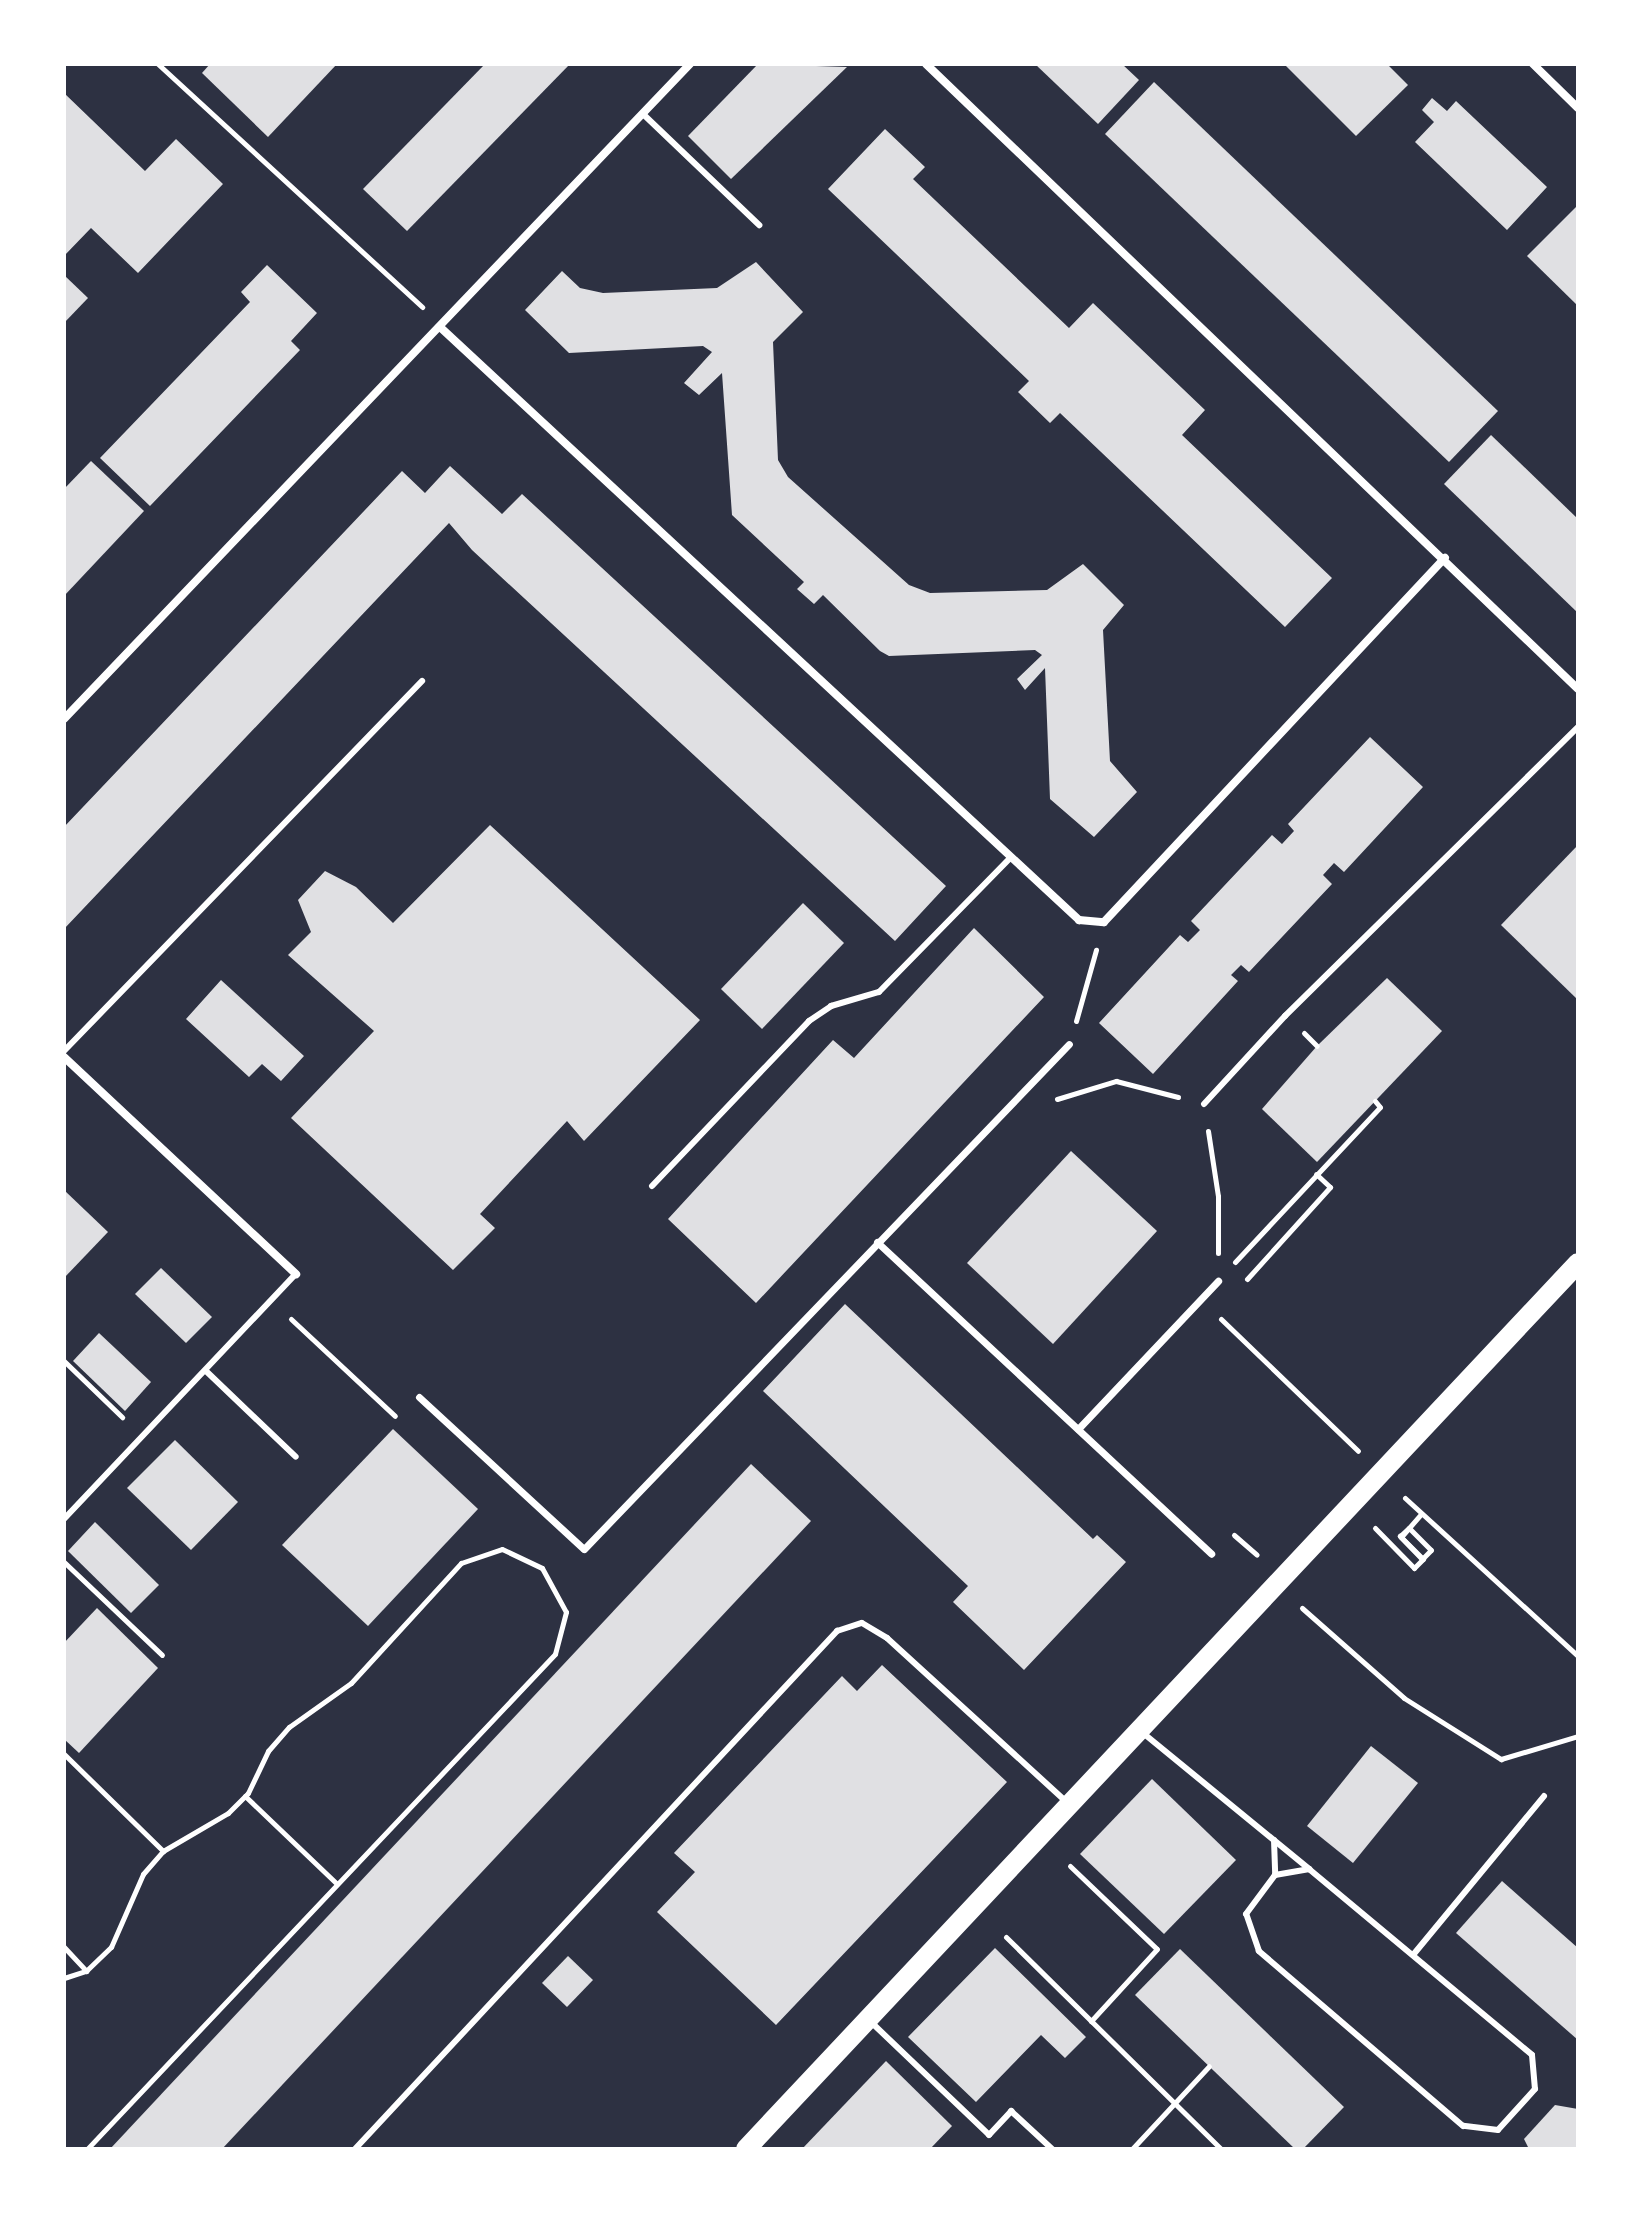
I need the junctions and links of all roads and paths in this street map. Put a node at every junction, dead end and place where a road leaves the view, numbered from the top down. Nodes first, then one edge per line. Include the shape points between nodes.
1 (158, 64) edge
2 (690, 64) edge
3 (926, 64) edge
4 (1533, 64) edge
5 (1578, 108) edge
6 (643, 114) junction
7 (759, 225) dead end
8 (440, 327) junction
9 (1445, 558) junction
10 (422, 681) dead end
11 (1578, 689) edge
12 (64, 719) edge
13 (1578, 727) edge
14 (1011, 857) junction
15 (1104, 922) junction
16 (1069, 1044) joint
17 (64, 1054) edge
18 (1375, 1101) dead end
19 (1204, 1104) junction
20 (999, 1117) junction
21 (1316, 1174) junction
22 (652, 1186) dead end
23 (877, 1242) junction
24 (1578, 1263) edge
25 (296, 1274) joint
26 (1218, 1281) junction
27 (1236, 1290) dead end
28 (271, 1301) junction
29 (1216, 1313) dead end
30 (64, 1361) edge
31 (206, 1371) junction
32 (419, 1397) joint
33 (1078, 1429) junction
34 (143, 1437) junction
35 (296, 1457) dead end
36 (1364, 1458) dead end
37 (1399, 1492) dead end
38 (1421, 1514) junction
39 (64, 1519) edge
40 (1396, 1550) dead end
41 (1211, 1554) joint
42 (64, 1562) edge
43 (1278, 1581) junction
44 (162, 1655) dead end
45 (1578, 1656) edge
46 (1138, 1730) junction
47 (1578, 1736) edge
48 (64, 1754) edge
49 (245, 1796) junction
50 (1544, 1796) dead end
51 (1069, 1803) junction
52 (1274, 1840) junction
53 (163, 1851) junction
54 (1070, 1866) dead end
55 (1309, 1869) junction
56 (1275, 1875) junction
57 (337, 1884) junction
58 (1006, 1937) dead end
59 (64, 1947) edge
60 (1413, 1955) junction
61 (86, 1971) junction
62 (64, 1978) edge
63 (866, 2018) junction
64 (1091, 2021) junction
65 (1209, 2066) dead end
66 (1175, 2102) junction
67 (87, 2149) edge
68 (355, 2149) edge
69 (746, 2149) edge
70 (1052, 2149) edge
71 (1132, 2149) edge
72 (1221, 2149) edge

1 - 8 path
2 - 6 street
3 - 9 street
4 - 5 street
6 - 7 lane
6 - 8 street
8 - 12 street
8 - 14 street
9 - 11 street
9 - 15 street
10 - 17 lane
13 - 19 lane via 1285,1016
14 - 15 street via 1079,920
14 - 22 lane via 879,992 831,1006 809,1021
15 - 16 path
16 - 20 street
17 - 25 street
18 - 21 path via 1380,1107
19 - 20 path via 1116,1081
19 - 26 path via 1218,1196
20 - 23 street
21 - 26 path
21 - 27 path via 1330,1187
23 - 32 street via 584,1549
23 - 33 street
24 - 43 main road
25 - 28 lane
26 - 33 street
28 - 31 lane
28 - 32 path via 397,1418
29 - 36 path
30 - 34 path
31 - 34 lane
31 - 35 lane
33 - 41 street
34 - 39 lane
37 - 38 path
38 - 40 path via 1411,1525 1401,1537 1412,1548 1422,1559 1431,1550 1409,1528 1400,1536 1415,1552 1423,1559 1414,1568
38 - 45 path
41 - 43 path via 1231,1533
42 - 44 path
43 - 46 main road
43 - 47 path via 1404,1698 1501,1759
46 - 51 main road
46 - 52 lane
48 - 53 path
49 - 53 path via 228,1813
49 - 57 path
49 - 57 path via 268,1751 289,1727 351,1683 461,1563 502,1549 542,1568 566,1612 555,1654
50 - 60 lane
51 - 63 main road
51 - 68 lane via 887,1638 862,1623 837,1631
52 - 55 lane
52 - 56 lane
53 - 61 path via 143,1874 111,1947
54 - 64 path via 1157,1949
55 - 56 lane
55 - 60 lane
56 - 60 lane via 1246,1914 1259,1951 1463,2126 1498,2130 1535,2089 1532,2055
57 - 67 path
58 - 64 path
59 - 61 path
61 - 62 path
63 - 69 main road
63 - 70 lane via 989,2135 1011,2111
64 - 66 path
65 - 66 path
66 - 71 path
66 - 72 path

